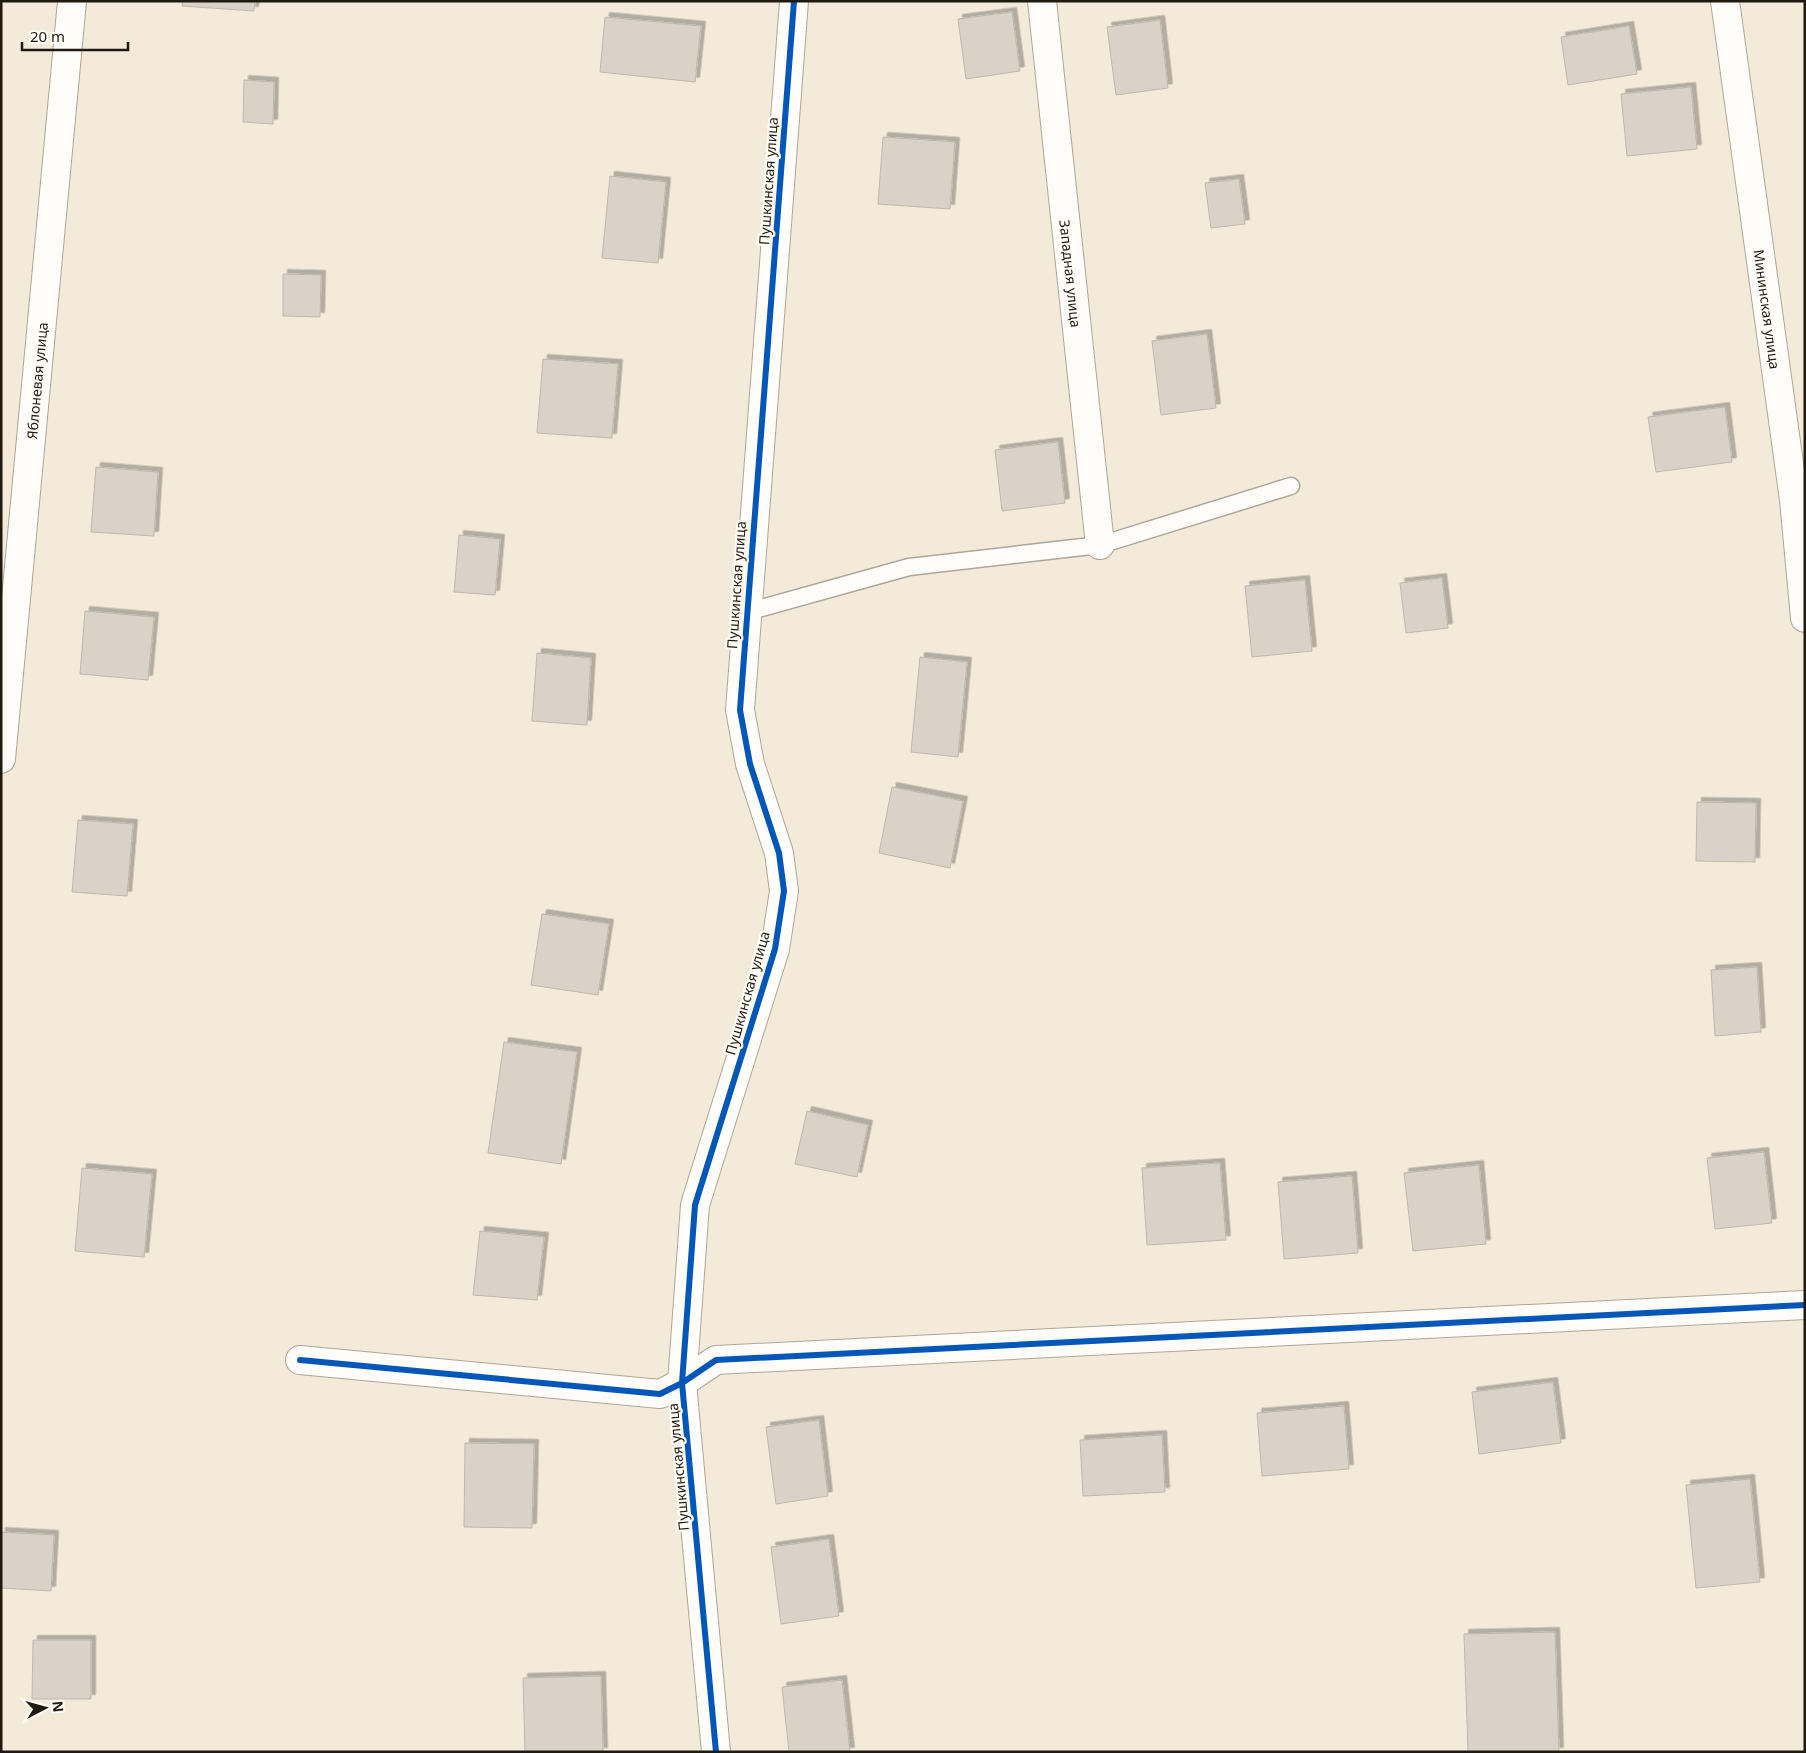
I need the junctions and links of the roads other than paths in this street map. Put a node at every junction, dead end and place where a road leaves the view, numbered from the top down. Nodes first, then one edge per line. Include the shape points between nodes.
1 (72, 1) edge
2 (794, 1) edge
3 (1042, 1) edge
4 (1725, 1) edge
5 (1291, 486) dead end
6 (1100, 545) junction
7 (747, 612) junction
8 (1805, 618) edge
9 (1, 759) edge
10 (1805, 1305) edge
11 (300, 1360) dead end
12 (682, 1382) junction
13 (716, 1752) edge

1 - 9 street, Яблоневая улица
2 - 7 street, Пушкинская улица
3 - 6 street, Западная улица
4 - 8 street, Мининская улица via 1794,500
5 - 6 lane
6 - 7 lane via 909,567
7 - 12 street, Пушкинская улица via 740,710 750,764 778,853 784,891 775,949 695,1205
10 - 12 street via 716,1360
11 - 12 street via 660,1394
12 - 13 street, Пушкинская улица

